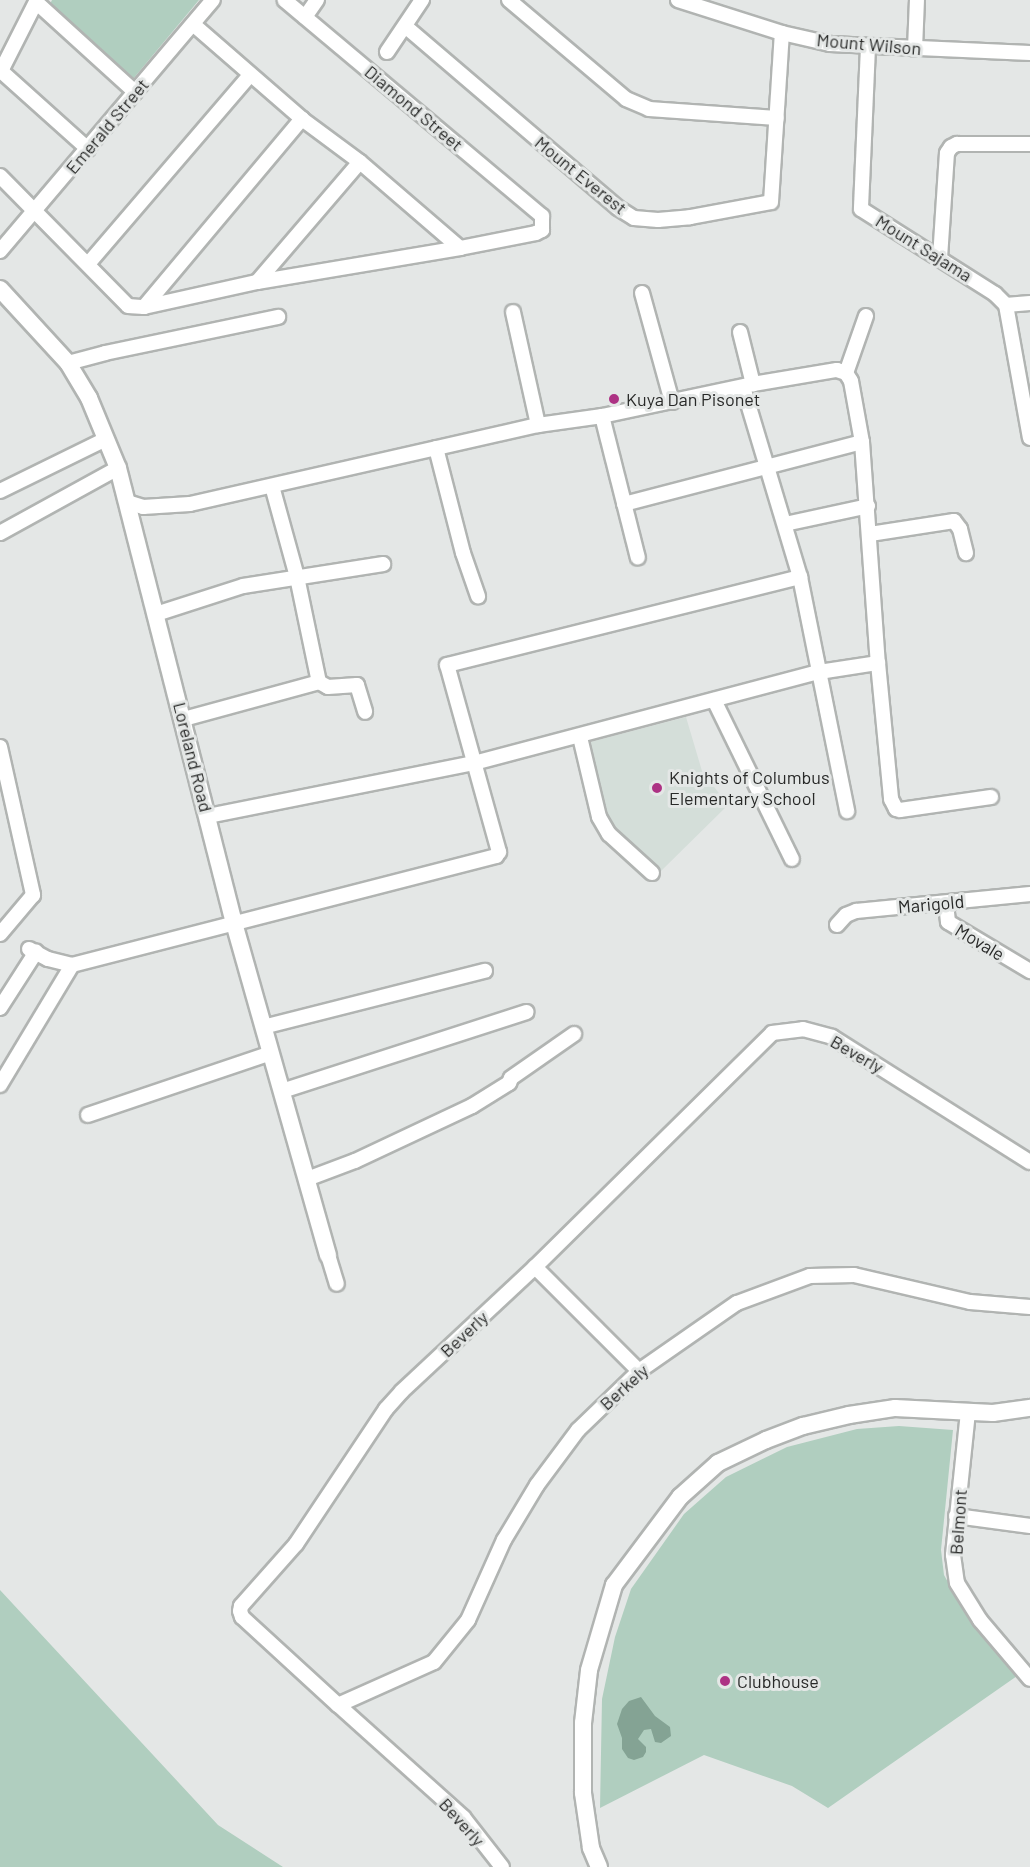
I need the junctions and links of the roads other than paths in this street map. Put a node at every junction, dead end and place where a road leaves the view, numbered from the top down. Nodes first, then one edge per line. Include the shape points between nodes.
1 (213, 0) edge
2 (285, 0) edge
3 (317, 0) edge
4 (422, 0) edge
5 (509, 0) edge
6 (678, 0) edge
7 (917, 0) edge
8 (37, 1) edge
9 (305, 17) junction
10 (194, 25) junction
11 (405, 26) junction
12 (782, 33) junction
13 (868, 47) junction
14 (915, 49) junction
15 (387, 52) dead end
16 (1030, 53) edge
17 (250, 75) junction
18 (135, 92) junction
19 (777, 118) junction
20 (302, 119) junction
21 (1030, 144) edge
22 (88, 149) junction
23 (360, 162) junction
24 (0, 176) edge
25 (36, 210) junction
26 (460, 248) junction
27 (0, 251) edge
28 (940, 258) junction
29 (88, 264) junction
30 (257, 282) junction
31 (0, 289) edge
32 (642, 293) dead end
33 (1030, 303) edge
34 (1006, 305) junction
35 (144, 307) junction
36 (513, 312) dead end
37 (866, 316) dead end
38 (278, 317) dead end
39 (740, 332) dead end
40 (68, 363) junction
41 (846, 373) junction
42 (748, 386) junction
43 (672, 402) junction
44 (602, 416) junction
45 (538, 425) junction
46 (1030, 438) edge
47 (106, 439) junction
48 (862, 442) junction
49 (436, 448) junction
50 (767, 466) junction
51 (118, 468) junction
52 (272, 486) junction
53 (0, 491) edge
54 (128, 502) junction
55 (624, 504) junction
56 (868, 506) junction
57 (785, 524) junction
58 (0, 533) edge
59 (870, 534) junction
60 (966, 554) dead end
61 (638, 558) dead end
62 (383, 564) dead end
63 (297, 577) junction
64 (800, 577) junction
65 (478, 596) dead end
66 (156, 614) junction
67 (878, 663) junction
68 (819, 672) junction
69 (319, 682) junction
70 (714, 700) junction
71 (364, 712) dead end
72 (184, 719) junction
73 (580, 737) junction
74 (0, 747) edge
75 (474, 763) junction
76 (991, 797) dead end
77 (847, 811) dead end
78 (208, 816) junction
79 (792, 859) dead end
80 (652, 873) dead end
81 (1030, 894) edge
82 (946, 903) junction
83 (234, 923) junction
84 (837, 925) dead end
85 (0, 934) edge
86 (72, 965) junction
87 (485, 971) dead end
88 (1030, 971) edge
89 (0, 1008) edge
90 (527, 1012) dead end
91 (263, 1027) junction
92 (574, 1034) dead end
93 (271, 1053) junction
94 (0, 1085) edge
95 (282, 1091) junction
96 (88, 1115) dead end
97 (1030, 1162) edge
98 (307, 1179) junction
99 (328, 1255) joint
100 (536, 1267) junction
101 (337, 1284) dead end
102 (1030, 1307) edge
103 (639, 1371) junction
104 (1030, 1408) edge
105 (968, 1413) junction
106 (956, 1516) junction
107 (1030, 1526) edge
108 (1030, 1679) edge
109 (338, 1705) junction
110 (502, 1867) edge
111 (598, 1867) edge

1 - 10 street, Emerald Street
2 - 9 street, Diamond Street
3 - 9 street
4 - 11 street
5 - 19 street via 626,99 649,109
6 - 12 street, Mount Wilson
7 - 14 street
8 - 18 street
8 - 22 street via 1,71
9 - 26 street, Diamond Street via 542,216 544,224 536,233
10 - 17 street
10 - 18 street, Emerald Street
11 - 15 street
11 - 19 street, Mount Everest via 634,218 690,217 771,202
12 - 13 street, Mount Wilson via 830,44
12 - 19 street, Mount Everest
13 - 14 street, Mount Wilson
13 - 28 street, Mount Sajama via 861,209
14 - 16 street, Mount Wilson
17 - 20 street
17 - 29 street
18 - 22 street, Emerald Street
20 - 23 street
20 - 35 street
21 - 28 street via 951,147 947,153
22 - 25 street, Emerald Street
23 - 26 street
23 - 30 street
24 - 25 street
25 - 27 street, Emerald Street
25 - 29 street
26 - 30 street
28 - 34 street, Mount Sajama
29 - 35 street via 128,306
30 - 35 street
31 - 40 street, Loreland Road
32 - 43 street
33 - 34 street
34 - 46 street
36 - 45 street
37 - 41 street
38 - 40 street
39 - 42 street
40 - 47 street, Loreland Road via 89,398
41 - 42 street via 837,370
41 - 48 street via 851,381
42 - 43 street
42 - 50 street
43 - 44 street
44 - 45 street
44 - 55 street
45 - 49 street
47 - 51 street, Loreland Road
47 - 53 street
48 - 50 street
48 - 56 street
49 - 52 street
49 - 65 street
50 - 55 street
50 - 57 street
51 - 54 street, Loreland Road
51 - 58 street
52 - 54 street via 190,504 142,507
52 - 63 street
54 - 66 street, Loreland Road
55 - 61 street
56 - 57 street
56 - 59 street
57 - 64 street
59 - 60 street via 954,521
59 - 67 street
62 - 63 street
63 - 66 street via 243,586
63 - 69 street
64 - 68 street
64 - 75 street via 447,665
66 - 72 street, Loreland Road
67 - 68 street
67 - 76 street via 891,799 896,809
68 - 70 street
68 - 77 street
69 - 71 street via 328,687 357,685
69 - 72 street
70 - 73 street
70 - 79 street
72 - 78 street, Loreland Road
73 - 75 street
73 - 80 street via 599,817 609,834
74 - 85 street via 33,895
75 - 78 street
75 - 83 street via 498,855
78 - 83 street, Loreland Road
81 - 82 street, Marigold
82 - 84 street, Marigold via 855,911
82 - 88 street, Movale via 948,922
83 - 86 street
83 - 91 street, Loreland Road
86 - 89 street via 32,950
86 - 94 street
87 - 91 street
90 - 95 street
91 - 93 street, Loreland Road
92 - 98 street via 472,1106
93 - 95 street, Loreland Road
93 - 96 street
95 - 98 street, Loreland Road
97 - 100 street, Beverly via 832,1037 802,1029 772,1033
98 - 99 street, Loreland Road
99 - 101 street
100 - 103 street
100 - 109 street, Beverly via 386,1409 296,1545 241,1606 242,1617
102 - 103 street, Berkely via 969,1302 854,1275 810,1276 737,1303
103 - 109 street, Berkely via 579,1430 537,1485 504,1540 468,1620 434,1662
104 - 105 street
105 - 106 street, Belmont
105 - 111 street via 896,1408 803,1426 717,1463 660,1519 614,1585 590,1670 583,1723 583,1793 591,1848
106 - 107 street
106 - 108 street, Belmont via 953,1555 957,1583 980,1620
109 - 110 street, Beverly via 463,1817

